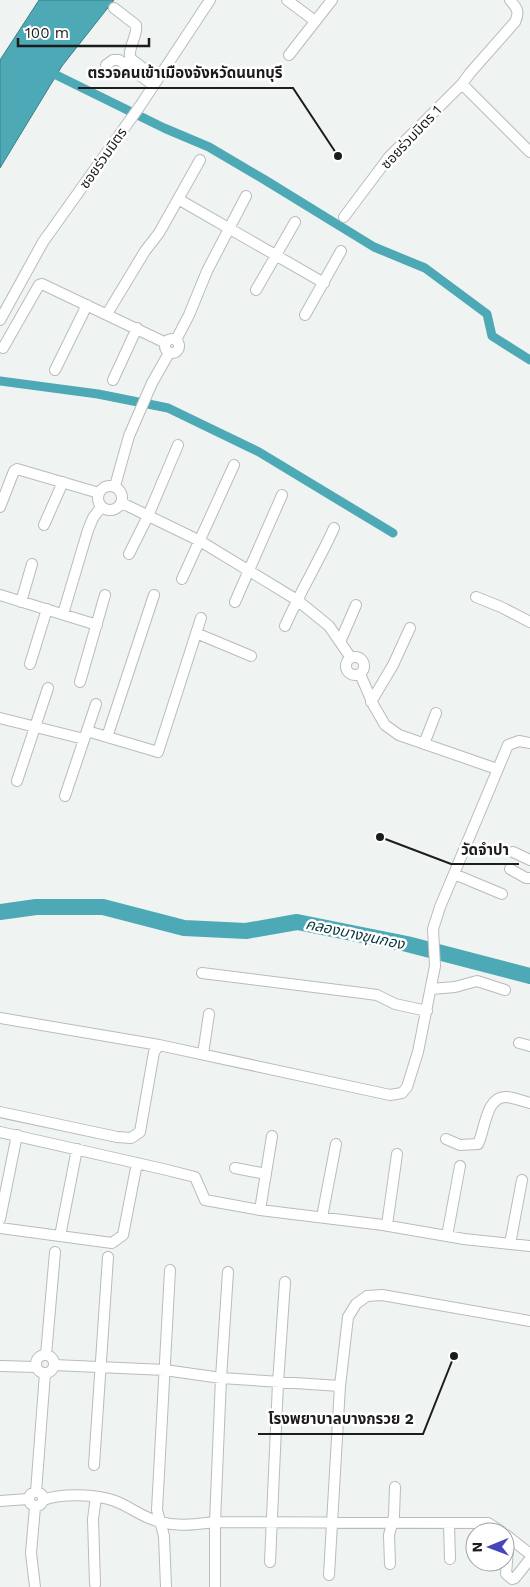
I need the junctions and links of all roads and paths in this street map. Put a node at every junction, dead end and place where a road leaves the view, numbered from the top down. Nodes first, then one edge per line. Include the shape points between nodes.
1 (210, 0) edge
2 (287, 0) edge
3 (332, 0) edge
4 (510, 0) edge
5 (114, 8) dead end
6 (315, 21) junction
7 (289, 55) dead end
8 (106, 65) dead end
9 (155, 82) junction
10 (462, 84) junction
11 (530, 152) edge
12 (200, 160) dead end
13 (246, 196) dead end
14 (178, 198) junction
15 (344, 217) dead end
16 (295, 222) dead end
17 (229, 227) junction
18 (341, 251) dead end
19 (276, 255) junction
20 (324, 283) junction
21 (256, 290) dead end
22 (87, 304) junction
23 (107, 314) junction
24 (305, 315) dead end
25 (0, 320) edge
26 (137, 328) junction
27 (170, 345) junction
28 (3, 348) dead end
29 (55, 370) dead end
30 (112, 380) dead end
31 (178, 445) dead end
32 (234, 464) dead end
33 (63, 482) junction
34 (115, 486) junction
35 (98, 493) junction
36 (282, 495) dead end
37 (122, 503) junction
38 (0, 507) edge
39 (101, 507) junction
40 (148, 516) junction
41 (44, 525) dead end
42 (334, 528) dead end
43 (200, 541) junction
44 (129, 554) dead end
45 (32, 564) dead end
46 (249, 569) junction
47 (182, 580) dead end
48 (0, 595) edge
49 (105, 595) dead end
50 (154, 595) dead end
51 (476, 597) dead end
52 (297, 600) junction
53 (21, 602) junction
54 (234, 602) dead end
55 (356, 605) dead end
56 (47, 610) junction
57 (63, 614) junction
58 (201, 618) dead end
59 (530, 622) edge
60 (97, 625) junction
61 (285, 626) dead end
62 (410, 628) dead end
63 (196, 633) junction
64 (340, 642) junction
65 (251, 656) dead end
66 (30, 664) dead end
67 (80, 682) dead end
68 (48, 688) dead end
69 (371, 702) junction
70 (96, 704) dead end
71 (436, 713) dead end
72 (0, 718) edge
73 (35, 728) junction
74 (85, 735) junction
75 (107, 737) junction
76 (530, 743) edge
77 (424, 744) junction
78 (497, 769) junction
79 (17, 781) dead end
80 (66, 796) dead end
81 (513, 852) dead end
82 (530, 860) edge
83 (510, 869) dead end
84 (454, 874) junction
85 (530, 878) edge
86 (502, 894) dead end
87 (202, 973) dead end
88 (432, 989) junction
89 (505, 990) dead end
90 (427, 1011) junction
91 (209, 1014) dead end
92 (0, 1018) edge
93 (519, 1042) dead end
94 (161, 1045) junction
95 (530, 1046) edge
96 (203, 1054) junction
97 (530, 1103) edge
98 (0, 1112) edge
99 (0, 1132) edge
100 (17, 1135) junction
101 (272, 1136) dead end
102 (446, 1139) dead end
103 (336, 1144) dead end
104 (78, 1149) junction
105 (397, 1154) dead end
106 (141, 1163) junction
107 (460, 1166) dead end
108 (235, 1168) dead end
109 (266, 1174) junction
110 (522, 1180) dead end
111 (260, 1210) junction
112 (322, 1217) junction
113 (0, 1219) edge
114 (387, 1225) junction
115 (0, 1228) edge
116 (60, 1236) junction
117 (447, 1236) junction
118 (510, 1244) junction
119 (530, 1246) edge
120 (55, 1252) dead end
121 (108, 1257) dead end
122 (170, 1270) dead end
123 (228, 1272) dead end
124 (285, 1282) dead end
125 (530, 1321) edge
126 (46, 1356) junction
127 (54, 1364) junction
128 (0, 1366) edge
129 (100, 1366) junction
130 (41, 1370) junction
131 (165, 1370) junction
132 (221, 1378) junction
133 (278, 1383) junction
134 (340, 1386) junction
135 (94, 1465) dead end
136 (395, 1487) dead end
137 (96, 1497) junction
138 (36, 1499) junction
139 (0, 1501) edge
140 (160, 1522) junction
141 (215, 1522) junction
142 (331, 1522) junction
143 (272, 1523) junction
144 (391, 1524) junction
145 (449, 1524) junction
146 (465, 1524) edge
147 (515, 1542) edge
148 (530, 1554) edge
149 (450, 1559) dead end
150 (530, 1559) edge
151 (270, 1562) dead end
152 (390, 1564) dead end
153 (506, 1572) edge
154 (329, 1575) dead end
155 (95, 1584) dead end
156 (35, 1587) edge
157 (166, 1587) edge
158 (215, 1587) edge

1 - 9 street, ซอยร่วมมิตร
2 - 6 street
3 - 6 street
4 - 10 street via 518,10 515,22
5 - 9 street via 136,24 130,58
6 - 7 street
8 - 9 street via 119,60
9 - 25 street, ซอยร่วมมิตร via 43,242
10 - 11 street
10 - 15 street, ซอยร่วมมิตร 1 via 389,157
12 - 14 street
13 - 17 street
14 - 17 street
14 - 23 street
16 - 19 street
17 - 19 street
17 - 27 street via 190,314
18 - 20 street
19 - 20 street
19 - 21 street
20 - 24 street
22 - 23 street
22 - 28 street via 39,285
22 - 29 street
23 - 26 street
26 - 27 street
26 - 30 street
27 - 34 street via 129,436
31 - 40 street
32 - 43 street
33 - 35 street
33 - 38 street via 17,469
33 - 41 street
34 - 35 street via 105,486
34 - 37 street via 122,493
35 - 39 street
36 - 46 street
37 - 39 street via 115,510
37 - 40 street
39 - 57 street via 88,530
40 - 43 street
40 - 44 street
42 - 52 street
43 - 46 street
43 - 47 street
45 - 53 street
46 - 52 street
46 - 54 street
48 - 53 street
49 - 60 street
50 - 75 street
51 - 59 street
52 - 61 street
52 - 64 street via 330,626
53 - 56 street
55 - 64 street
56 - 57 street
56 - 66 street
57 - 60 street
58 - 63 street
60 - 67 street
62 - 69 street
63 - 65 street
63 - 75 street via 158,752
64 - 69 street via 351,658 347,670 353,675 360,674
68 - 73 street
69 - 77 street via 385,725 399,735
70 - 74 street
71 - 77 street
72 - 73 street
73 - 74 street
73 - 79 street
74 - 75 street
74 - 80 street
76 - 78 street via 519,741 508,745
77 - 78 street
78 - 84 street
81 - 82 street
83 - 85 street
84 - 86 street
84 - 88 street via 433,929 435,966
87 - 90 street via 362,993
88 - 89 street via 477,981
88 - 90 street
90 - 96 street via 418,1052 402,1093 390,1095
91 - 96 street
92 - 94 street
93 - 95 street
94 - 96 street
94 - 98 street via 154,1052 140,1132 131,1138
97 - 102 street via 507,1097 493,1102 478,1144 460,1144
99 - 100 street
100 - 104 street
100 - 113 street
101 - 109 street
103 - 112 street
104 - 106 street
104 - 116 street
105 - 114 street
106 - 111 street via 195,1177 205,1200
106 - 116 street via 123,1235 112,1243
107 - 117 street
108 - 109 street
109 - 111 street
110 - 118 street
111 - 112 street
112 - 114 street
114 - 117 street
115 - 116 street
117 - 118 street
118 - 119 street
120 - 126 street
121 - 129 street
122 - 131 street
123 - 132 street
124 - 133 street
125 - 134 street via 382,1295 367,1296 356,1304 348,1317
126 - 127 street via 52,1358
126 - 130 street via 40,1358
127 - 129 street
127 - 130 street via 51,1371
128 - 130 street
129 - 131 street
129 - 135 street
130 - 138 street
131 - 132 street
131 - 140 street via 157,1510
132 - 133 street
132 - 141 street
133 - 134 street
133 - 143 street
134 - 142 street
136 - 144 street
137 - 138 street via 56,1495
137 - 140 street via 115,1501
137 - 155 street via 93,1520
138 - 139 street
138 - 156 street via 31,1553
140 - 141 street via 180,1525
140 - 157 street via 164,1536
141 - 143 street
141 - 158 street
142 - 143 street
142 - 144 street
142 - 154 street
143 - 151 street
144 - 145 street
144 - 152 street
145 - 146 street
145 - 149 street
147 - 148 street
150 - 153 street via 512,1580

